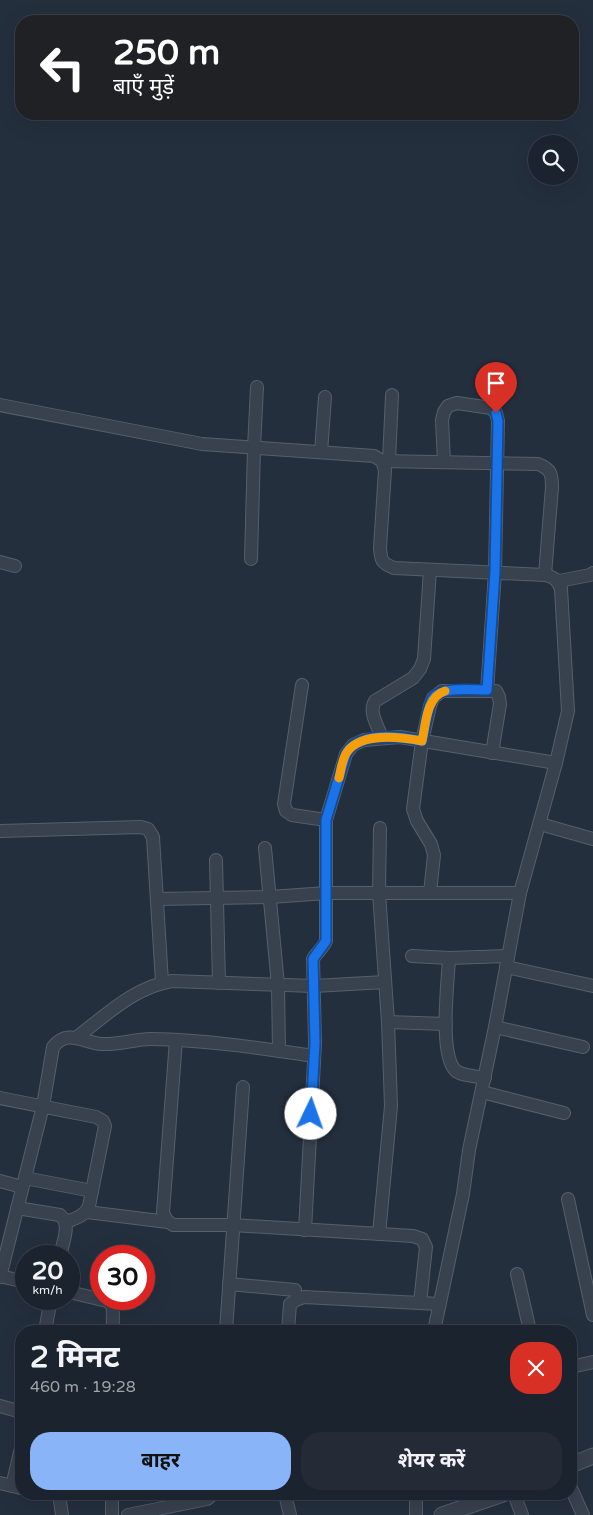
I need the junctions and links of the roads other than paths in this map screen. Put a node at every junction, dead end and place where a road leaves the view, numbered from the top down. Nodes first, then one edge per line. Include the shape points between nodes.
1 (258, 387) dead end
2 (392, 395) dead end
3 (325, 397) dead end
4 (0, 405) edge
5 (254, 448) junction
6 (322, 452) junction
7 (386, 461) junction
8 (444, 462) junction
9 (497, 462) junction
10 (251, 559) dead end
11 (0, 562) edge
12 (15, 566) dead end
13 (430, 570) junction
14 (495, 572) junction
15 (593, 573) edge
16 (545, 574) junction
17 (559, 581) junction
18 (302, 685) dead end
19 (487, 690) junction
20 (382, 738) junction
21 (422, 741) junction
22 (492, 752) junction
23 (556, 763) junction
24 (326, 820) junction
25 (540, 824) junction
26 (380, 828) dead end
27 (0, 831) edge
28 (593, 839) edge
29 (265, 848) dead end
30 (216, 860) dead end
31 (379, 893) junction
32 (430, 893) junction
33 (520, 893) junction
34 (327, 894) junction
35 (270, 897) junction
36 (216, 898) junction
37 (158, 899) junction
38 (412, 956) dead end
39 (450, 958) junction
40 (507, 962) junction
41 (162, 982) junction
42 (386, 982) junction
43 (218, 983) junction
44 (278, 985) junction
45 (314, 986) junction
46 (593, 986) edge
47 (388, 1022) junction
48 (446, 1024) junction
49 (495, 1028) junction
50 (76, 1038) junction
51 (176, 1040) junction
52 (583, 1047) dead end
53 (279, 1051) junction
54 (314, 1056) junction
55 (485, 1078) junction
56 (243, 1087) dead end
57 (482, 1092) junction
58 (0, 1098) edge
59 (43, 1106) junction
60 (564, 1113) dead end
61 (0, 1181) edge
62 (23, 1182) junction
63 (92, 1191) junction
64 (568, 1199) dead end
65 (17, 1208) junction
66 (87, 1212) junction
67 (66, 1222) junction
68 (168, 1222) junction
69 (232, 1225) junction
70 (305, 1230) junction
71 (378, 1234) junction
72 (62, 1245) edge
73 (516, 1274) dead end
74 (0, 1276) edge
75 (15, 1279) edge
76 (229, 1284) junction
77 (295, 1290) dead end
78 (80, 1295) edge
79 (420, 1303) junction
80 (439, 1304) junction
81 (49, 1310) edge
82 (593, 1315) edge
83 (46, 1325) edge
84 (113, 1325) edge
85 (226, 1325) edge
86 (288, 1325) edge
87 (435, 1325) edge
88 (529, 1325) edge
89 (593, 1362) edge
90 (577, 1366) edge
91 (0, 1406) edge
92 (15, 1410) edge
93 (593, 1456) edge
94 (577, 1463) edge
95 (15, 1471) edge
96 (11, 1486) edge
97 (60, 1500) edge
98 (112, 1500) edge
99 (207, 1500) edge
100 (286, 1500) edge
101 (416, 1500) edge
102 (486, 1500) edge
103 (516, 1500) edge
104 (576, 1500) edge
105 (62, 1515) edge
106 (112, 1515) edge
107 (128, 1515) edge
108 (290, 1515) edge
109 (416, 1515) edge
110 (442, 1515) edge
111 (522, 1515) edge
112 (582, 1515) edge

1 - 5 street
2 - 7 street
3 - 6 street
4 - 5 street via 202,444
5 - 6 street
5 - 10 street
6 - 7 street via 374,456
7 - 8 street
7 - 13 street via 381,559 385,565 394,568
8 - 9 street
8 - 9 street via 442,420 448,406 457,403 491,408 496,413
9 - 14 street
9 - 16 street via 538,464 547,468 552,476
11 - 12 street
13 - 14 street
13 - 20 street via 424,658 413,678 372,706
14 - 16 street
14 - 19 street
15 - 17 street
16 - 17 street
17 - 23 street via 568,705
18 - 24 street via 284,804 292,815
19 - 21 street via 442,691 433,698
19 - 22 street via 496,691 500,704
20 - 21 street
20 - 24 street via 364,740 353,745 346,754
21 - 22 street
21 - 32 street via 413,809 434,855
22 - 23 street
23 - 25 street
24 - 34 street
25 - 28 street
25 - 33 street
26 - 31 street
27 - 37 street via 148,829 153,837
29 - 35 street
30 - 36 street
31 - 32 street
31 - 34 street
31 - 42 street
32 - 33 street
33 - 40 street
34 - 35 street
34 - 45 street via 326,941 313,959
35 - 36 street
35 - 44 street
36 - 37 street
36 - 43 street
37 - 41 street
38 - 39 street
39 - 40 street
39 - 48 street
40 - 46 street
40 - 49 street
41 - 43 street
41 - 50 street via 126,999
42 - 45 street
42 - 47 street
43 - 44 street
44 - 45 street
44 - 53 street
45 - 54 street
47 - 48 street
47 - 71 street via 390,1118
48 - 55 street via 445,1034 454,1069
49 - 52 street
49 - 55 street
50 - 51 street via 103,1044
50 - 59 street via 66,1037 53,1047
51 - 53 street
51 - 68 street via 164,1212
53 - 54 street
54 - 70 street
55 - 57 street
56 - 69 street
57 - 60 street
57 - 80 street
58 - 59 street
59 - 62 street
59 - 63 street via 96,1116 103,1121 105,1126
61 - 62 street
62 - 63 street
62 - 65 street
63 - 66 street
64 - 82 street
65 - 67 street via 60,1215
65 - 74 street
66 - 67 street
66 - 68 street
67 - 72 street
68 - 69 street via 173,1225
69 - 70 street
69 - 76 street
70 - 71 street
71 - 79 street via 422,1239 426,1247
73 - 88 street
74 - 75 street
76 - 77 street
76 - 85 street
78 - 84 street via 112,1305
79 - 80 street
79 - 86 street via 304,1298 290,1304
80 - 87 street
81 - 83 street
89 - 90 street
91 - 92 street
93 - 94 street
95 - 96 street
97 - 105 street
98 - 106 street
99 - 107 street
100 - 108 street
101 - 109 street
102 - 110 street
103 - 111 street
104 - 112 street

